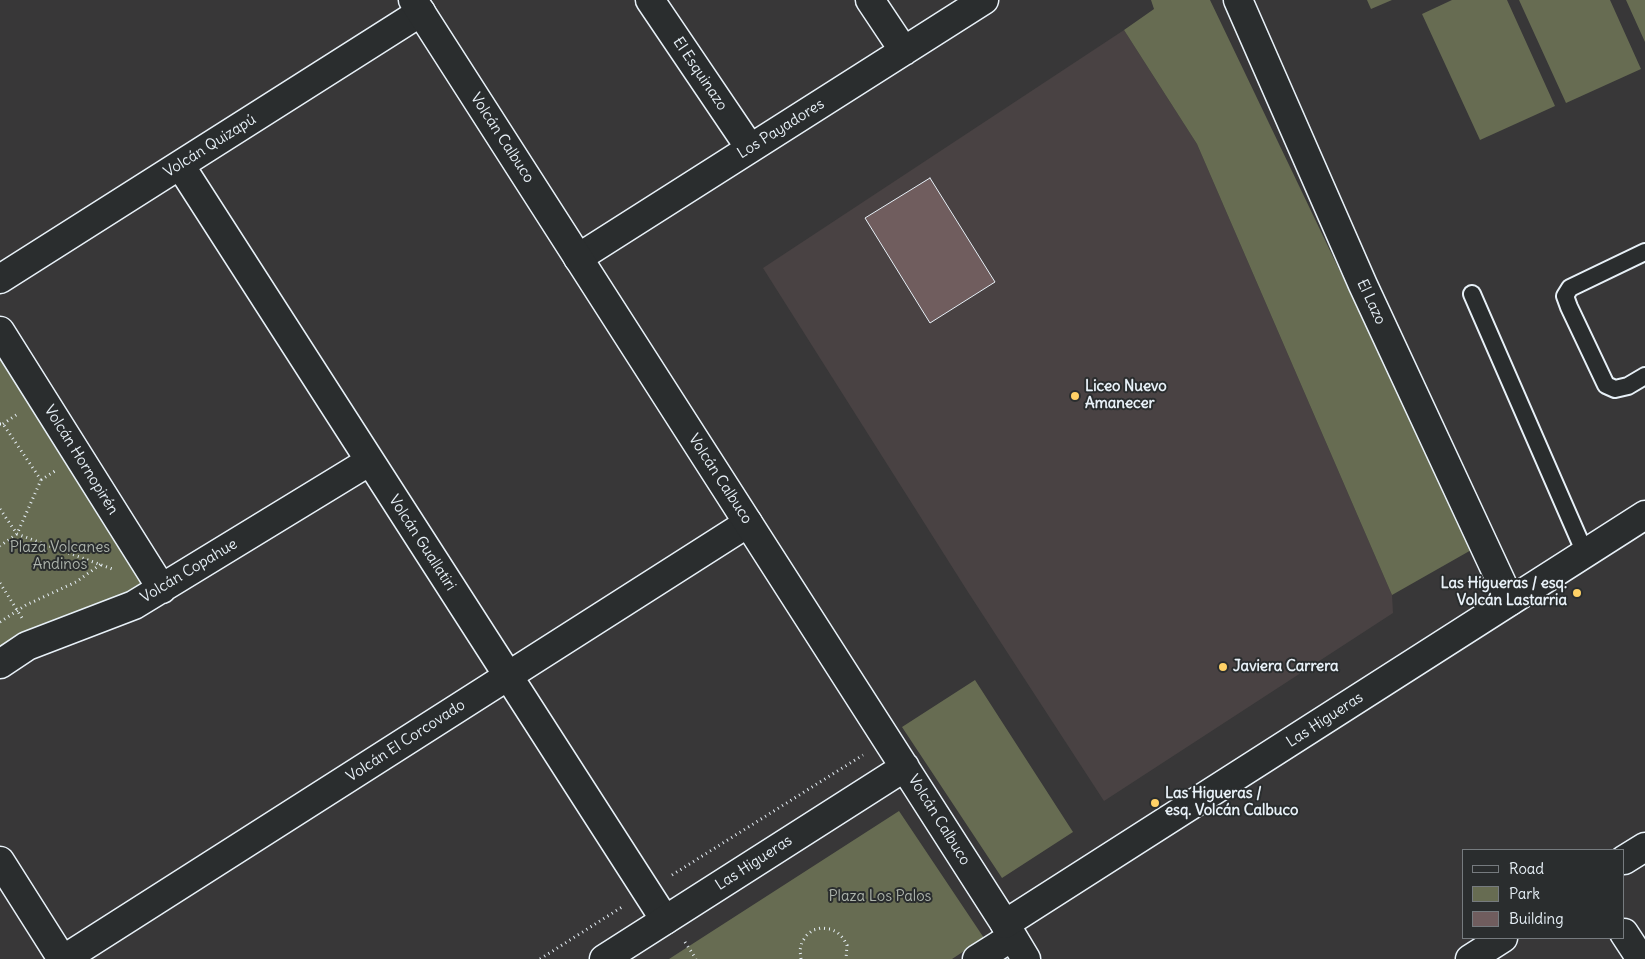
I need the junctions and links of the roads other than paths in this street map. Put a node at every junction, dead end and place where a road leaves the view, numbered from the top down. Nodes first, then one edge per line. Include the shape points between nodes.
1 (650, 0) edge
2 (870, 0) edge
3 (984, 0) edge
4 (1238, 0) edge
5 (417, 6) edge
6 (904, 51) junction
7 (750, 148) junction
8 (180, 165) junction
9 (1645, 252) edge
10 (578, 258) junction
11 (0, 279) edge
12 (1472, 294) dead end
13 (0, 331) edge
14 (1645, 376) edge
15 (370, 461) junction
16 (1645, 515) edge
17 (748, 523) junction
18 (1585, 553) junction
19 (162, 589) junction
20 (1510, 601) junction
21 (0, 664) edge
22 (508, 676) junction
23 (905, 767) junction
24 (1645, 847) edge
25 (1625, 859) edge
26 (0, 861) edge
27 (665, 920) junction
28 (1625, 935) edge
29 (1501, 939) edge
30 (1014, 940) edge
31 (63, 959) edge
32 (604, 959) edge
33 (977, 959) edge
34 (1470, 959) edge
35 (1641, 959) edge

1 - 7 street, El Esquinazo
2 - 6 street
3 - 6 street, Los Payadores
4 - 20 street, El Lazo via 1363,285
5 - 8 street, Volcán Quizapú
5 - 10 street, Volcán Calbuco
6 - 7 street, Los Payadores
7 - 10 street, Los Payadores
8 - 11 street, Volcán Quizapú
8 - 15 street, Volcán Guallatiri
9 - 14 lane via 1570,288 1565,296 1606,385 1615,389 1628,386
10 - 17 street, Volcán Calbuco
12 - 18 lane
13 - 19 street, Volcán Hornopirén
15 - 19 street, Volcán Copahue
15 - 22 street, Volcán Guallatiri
16 - 18 street, Las Higueras
17 - 22 street, Volcán El Corcovado
17 - 23 street, Volcán Calbuco
18 - 20 street, Las Higueras
19 - 21 street, Volcán Copahue via 134,605 27,646
20 - 30 street, Las Higueras
22 - 27 street, Volcán Guallatiri
22 - 31 street, Volcán El Corcovado
23 - 27 street, Las Higueras
23 - 30 street, Volcán Calbuco
24 - 25 street
26 - 31 street
27 - 32 street, Las Higueras
28 - 35 street
29 - 34 street
30 - 33 street, Las Higueras

